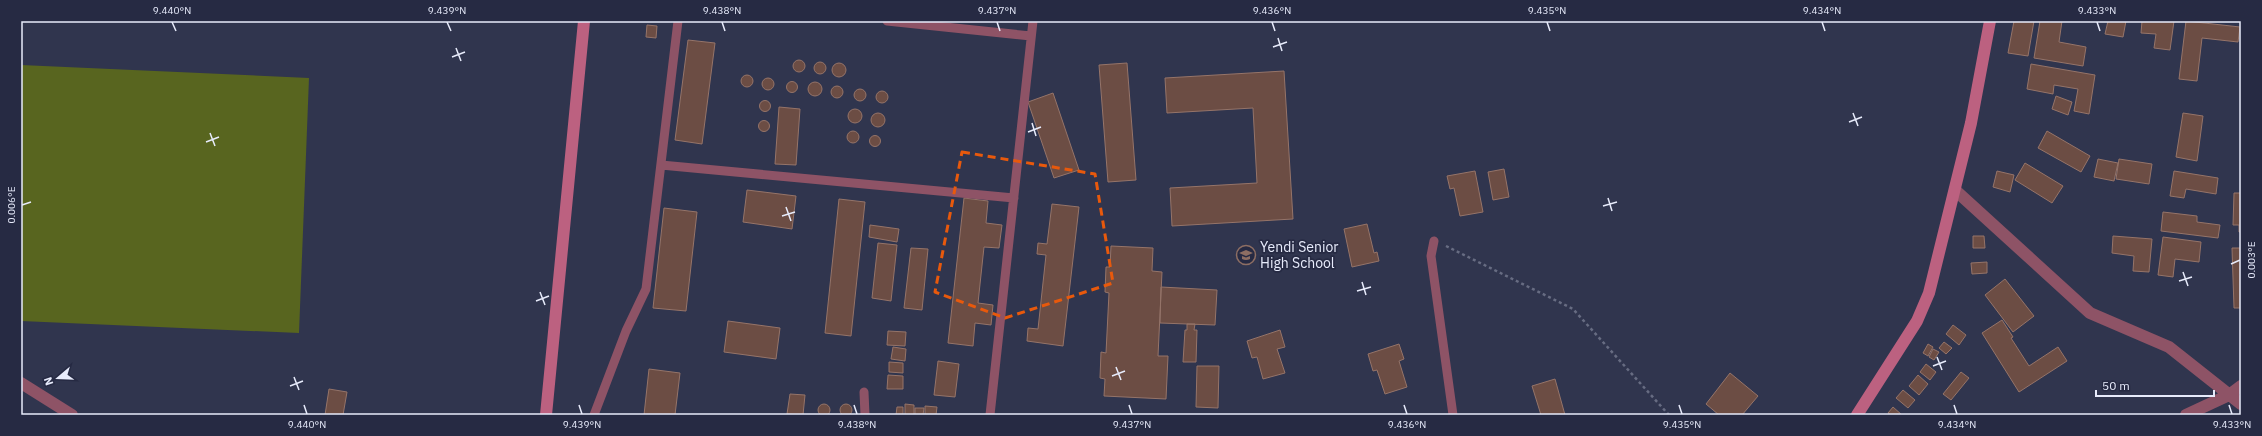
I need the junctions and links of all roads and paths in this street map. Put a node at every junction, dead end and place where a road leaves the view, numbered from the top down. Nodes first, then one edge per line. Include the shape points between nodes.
1 (584, 21) edge
2 (678, 21) edge
3 (887, 21) edge
4 (1033, 21) edge
5 (1990, 21) edge
6 (1031, 36) junction
7 (662, 165) junction
8 (1955, 190) junction
9 (1014, 198) junction
10 (1434, 241) joint
11 (21, 383) edge
12 (2241, 386) edge
13 (864, 392) dead end
14 (2230, 395) junction
15 (2241, 404) edge
16 (72, 415) edge
17 (546, 415) edge
18 (594, 415) edge
19 (865, 415) edge
20 (990, 415) edge
21 (1453, 415) edge
22 (1669, 415) edge
23 (1857, 415) edge
24 (2186, 415) edge

1 - 17 street
2 - 7 lane
3 - 6 lane
4 - 6 lane
5 - 8 street via 1971,123
6 - 9 lane
7 - 9 lane
7 - 18 lane via 646,289 626,331
8 - 14 street via 2090,313 2169,347
8 - 23 street via 1926,300 1913,327
9 - 20 lane
10 - 21 lane via 1431,256
10 - 22 path via 1573,309
11 - 16 street
12 - 14 street
13 - 19 lane
14 - 15 street
14 - 24 street

